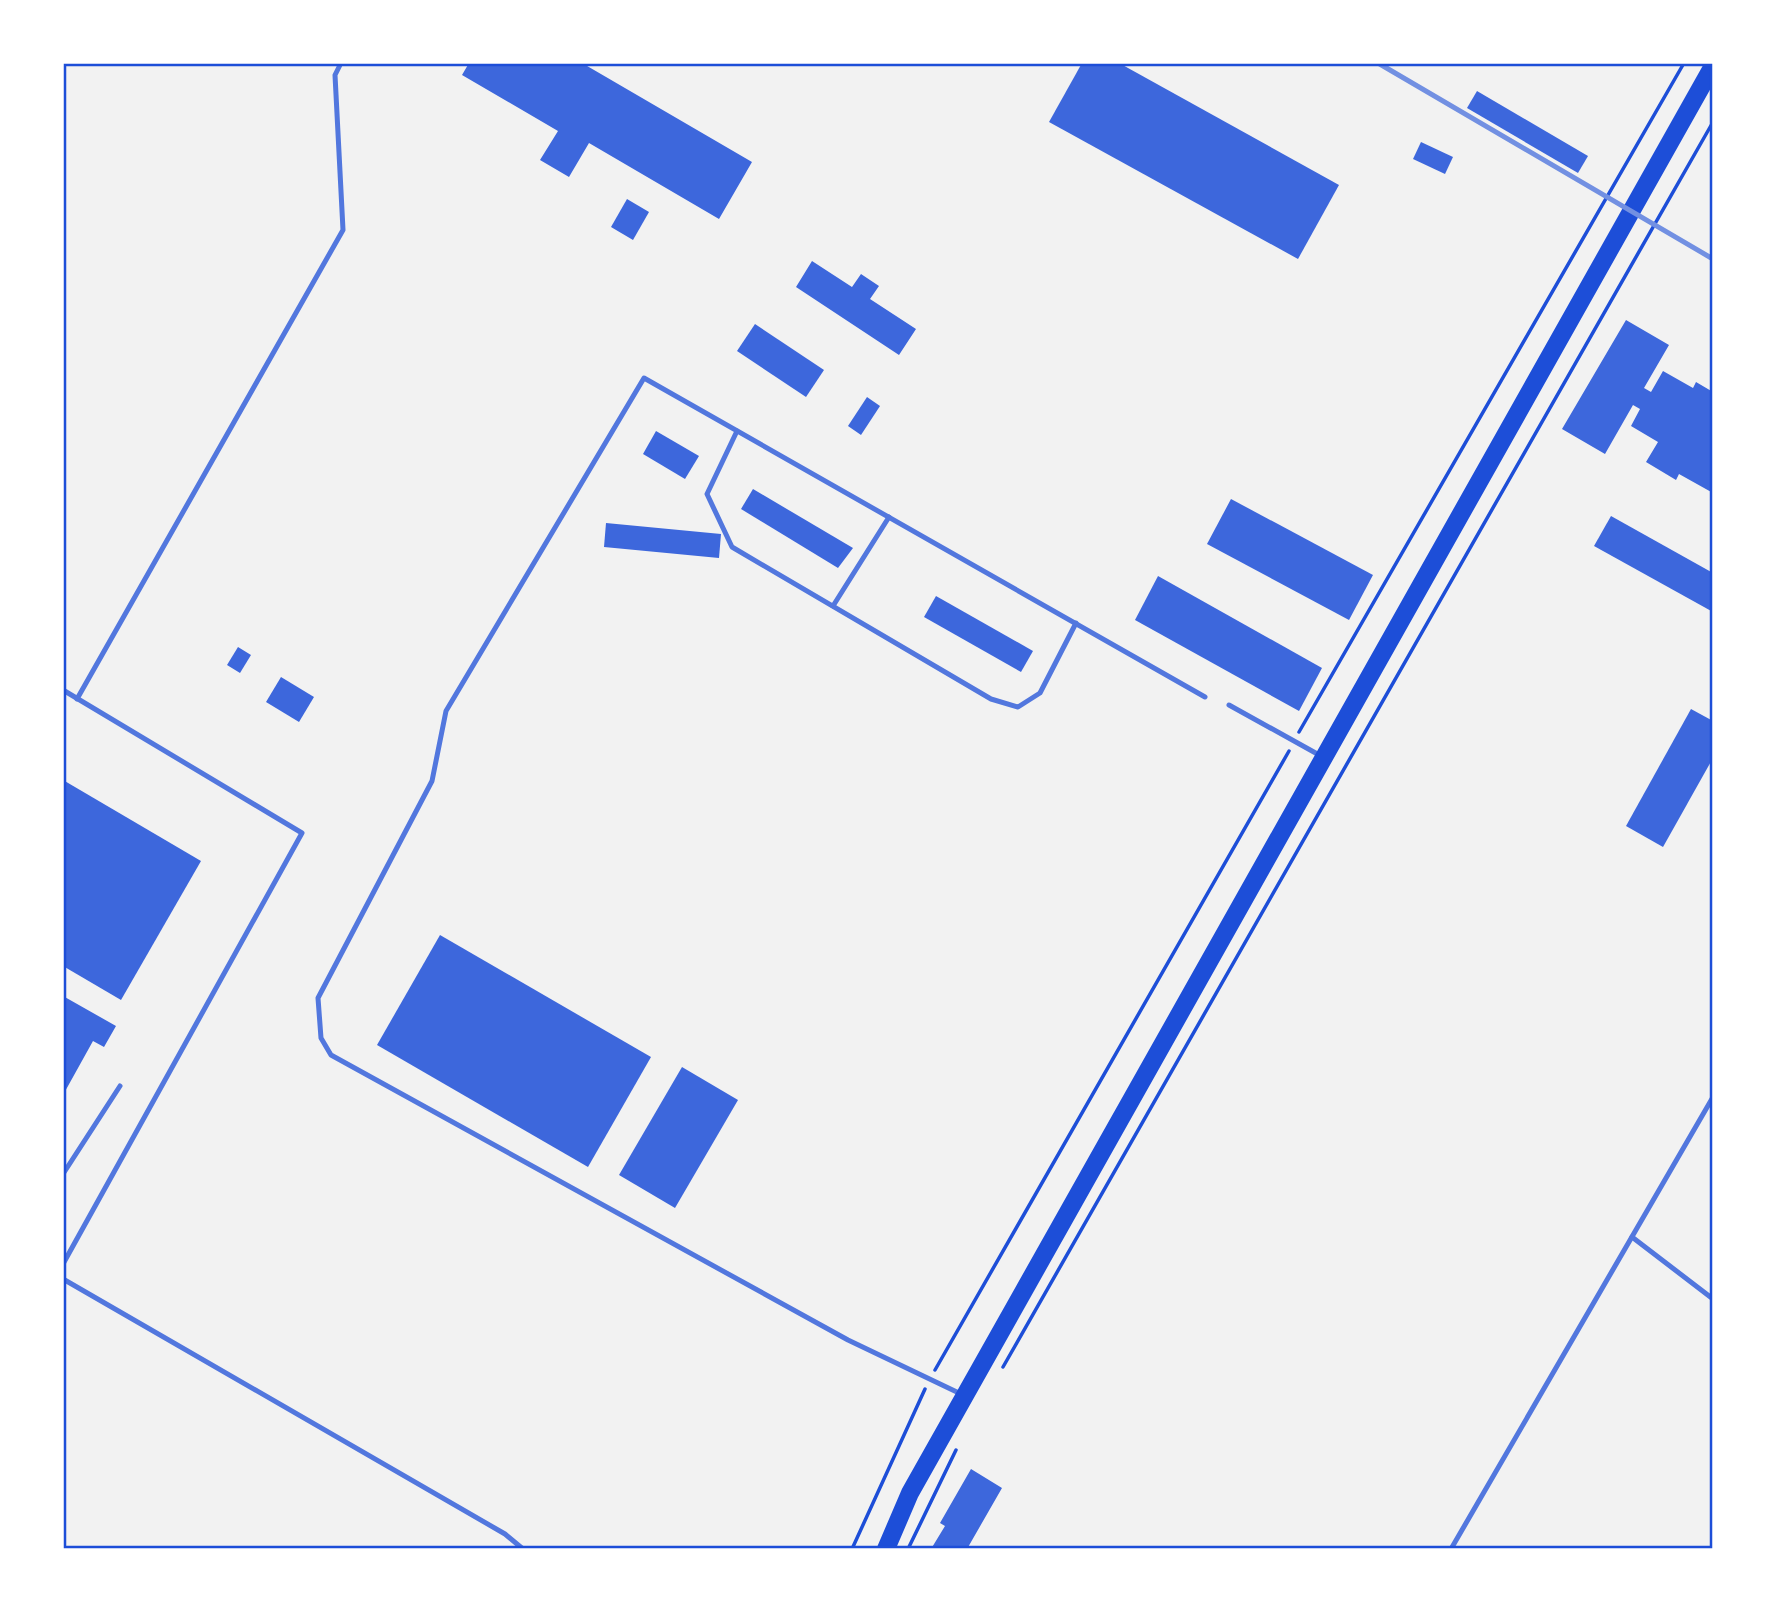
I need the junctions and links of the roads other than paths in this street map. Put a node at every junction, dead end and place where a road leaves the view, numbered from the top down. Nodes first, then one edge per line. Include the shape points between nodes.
1 (341, 63) edge
2 (1713, 66) edge
3 (737, 431) junction
4 (889, 517) junction
5 (833, 606) junction
6 (1076, 623) junction
7 (63, 690) edge
8 (1205, 696) dead end
9 (77, 698) junction
10 (1229, 705) dead end
11 (1324, 757) junction
12 (120, 1086) dead end
13 (1713, 1097) edge
14 (63, 1174) edge
15 (1632, 1237) junction
16 (63, 1264) edge
17 (63, 1279) edge
18 (1713, 1299) edge
19 (964, 1395) junction
20 (523, 1549) edge
21 (886, 1549) edge
22 (1451, 1549) edge

1 - 9 lane via 335,75 343,230
2 - 11 main road
3 - 4 lane
3 - 5 lane via 707,494 732,547
3 - 19 lane via 644,378 446,711 432,781 318,998 321,1038 331,1055 848,1340
4 - 5 lane
4 - 6 lane
5 - 6 lane via 991,699 1018,707 1040,693
6 - 8 lane
7 - 9 lane
9 - 16 lane via 302,833
10 - 11 lane
11 - 19 main road
12 - 14 lane
13 - 15 lane
15 - 18 lane
15 - 22 lane
17 - 20 lane via 506,1534
19 - 21 main road via 910,1493

